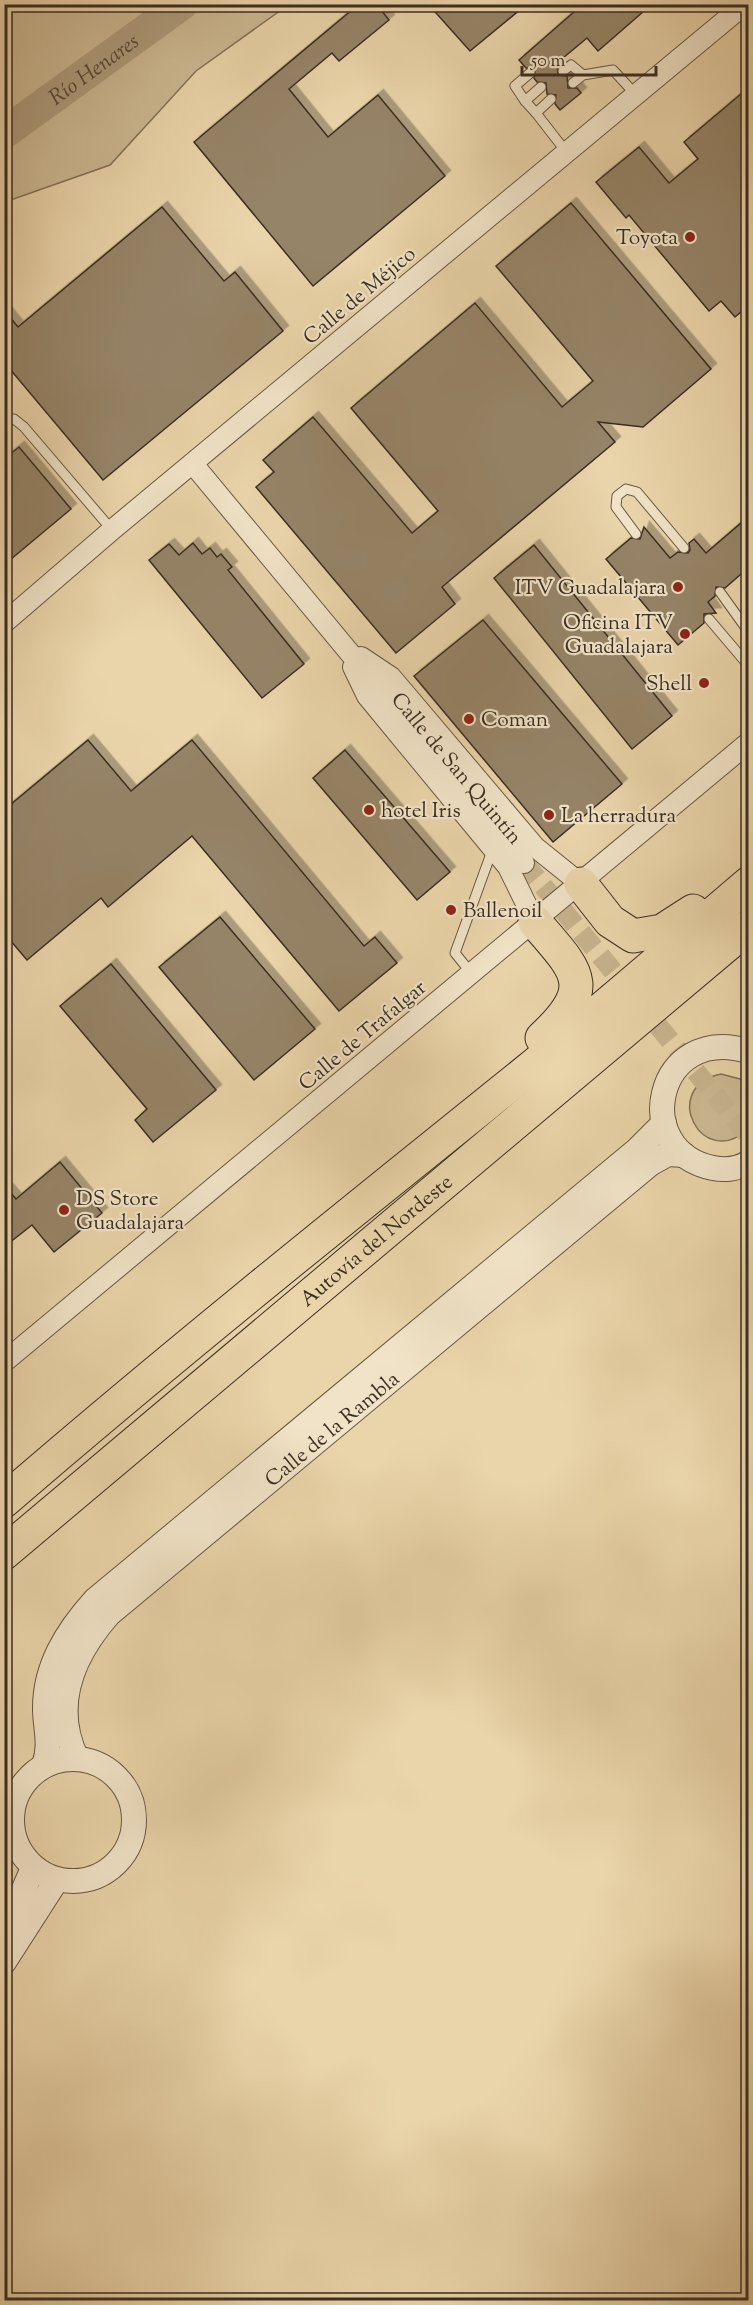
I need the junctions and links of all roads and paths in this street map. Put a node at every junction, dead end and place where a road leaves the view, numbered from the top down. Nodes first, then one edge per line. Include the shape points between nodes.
1 (745, 4) edge
2 (561, 60) dead end
3 (530, 73) dead end
4 (582, 75) junction
5 (573, 83) dead end
6 (542, 87) dead end
7 (636, 95) junction
8 (551, 99) dead end
9 (525, 100) junction
10 (536, 113) junction
11 (567, 153) junction
12 (4, 419) edge
13 (193, 464) junction
14 (112, 530) junction
15 (636, 534) dead end
16 (684, 548) dead end
17 (720, 592) dead end
18 (709, 619) dead end
19 (4, 623) edge
20 (748, 631) edge
21 (342, 643) junction
22 (748, 665) edge
23 (748, 743) edge
24 (492, 848) junction
25 (524, 863) tunnel mouth
26 (748, 866) edge
27 (580, 884) junction
28 (748, 884) edge
29 (535, 922) junction
30 (748, 927) edge
31 (472, 974) junction
32 (748, 1051) edge
33 (664, 1123) junction
34 (440, 1139) junction
35 (684, 1155) junction
36 (747, 1167) edge
37 (4, 1362) edge
38 (4, 1501) edge
39 (4, 1553) edge
40 (77, 1759) junction
41 (44, 1766) junction
42 (33, 1868) junction
43 (56, 1881) junction
44 (4, 1926) edge
45 (4, 1962) edge

1 - 7 street, Calle de Méjico
2 - 4 lane via 567,68
3 - 9 lane via 515,86
4 - 5 lane
4 - 7 lane via 612,70
6 - 9 lane
7 - 11 street, Calle de Méjico
8 - 10 lane
9 - 10 lane
10 - 11 lane
11 - 13 street, Calle de Méjico
12 - 14 lane via 14,418 24,427
13 - 14 street, Calle de Méjico
13 - 21 street, Calle de San Quintín
14 - 19 street, Calle de Méjico
15 - 16 lane via 616,507 617,496 626,489 637,492
17 - 20 lane
18 - 22 lane
21 - 24 street, Calle de San Quintín via 367,696
21 - 25 street, Calle de San Quintín
21 - 27 street, Calle de San Quintín via 391,677 535,847
23 - 27 street, Calle de Trafalgar
24 - 29 street, Calle de San Quintín via 508,867
24 - 31 lane via 455,953
26 - 27 highway via 679,921 646,935 633,936 620,930
27 - 29 street, Calle de Trafalgar
28 - 34 highway, Autovía del Nordeste
29 - 31 street, Calle de Trafalgar
29 - 34 highway via 576,975 575,996 552,1029
30 - 39 highway, Autovía del Nordeste
31 - 37 street, Calle de Trafalgar
32 - 33 street via 712,1046 693,1053 677,1066 666,1083
33 - 35 street via 671,1141
33 - 41 street via 637,1150 95,1600 72,1626 52,1664 45,1709 50,1749
34 - 38 highway, Autovía del Nordeste
35 - 36 street via 702,1166 722,1170
35 - 40 street, Calle de la Rambla via 668,1154 650,1164 109,1614 88,1638 72,1670 66,1710 70,1744
40 - 41 street
40 - 43 street via 99,1765 119,1779 131,1797 135,1819 129,1848 115,1866 96,1879
41 - 42 street via 20,1790 11,1822 16,1846
42 - 43 street
42 - 44 street
43 - 45 street

